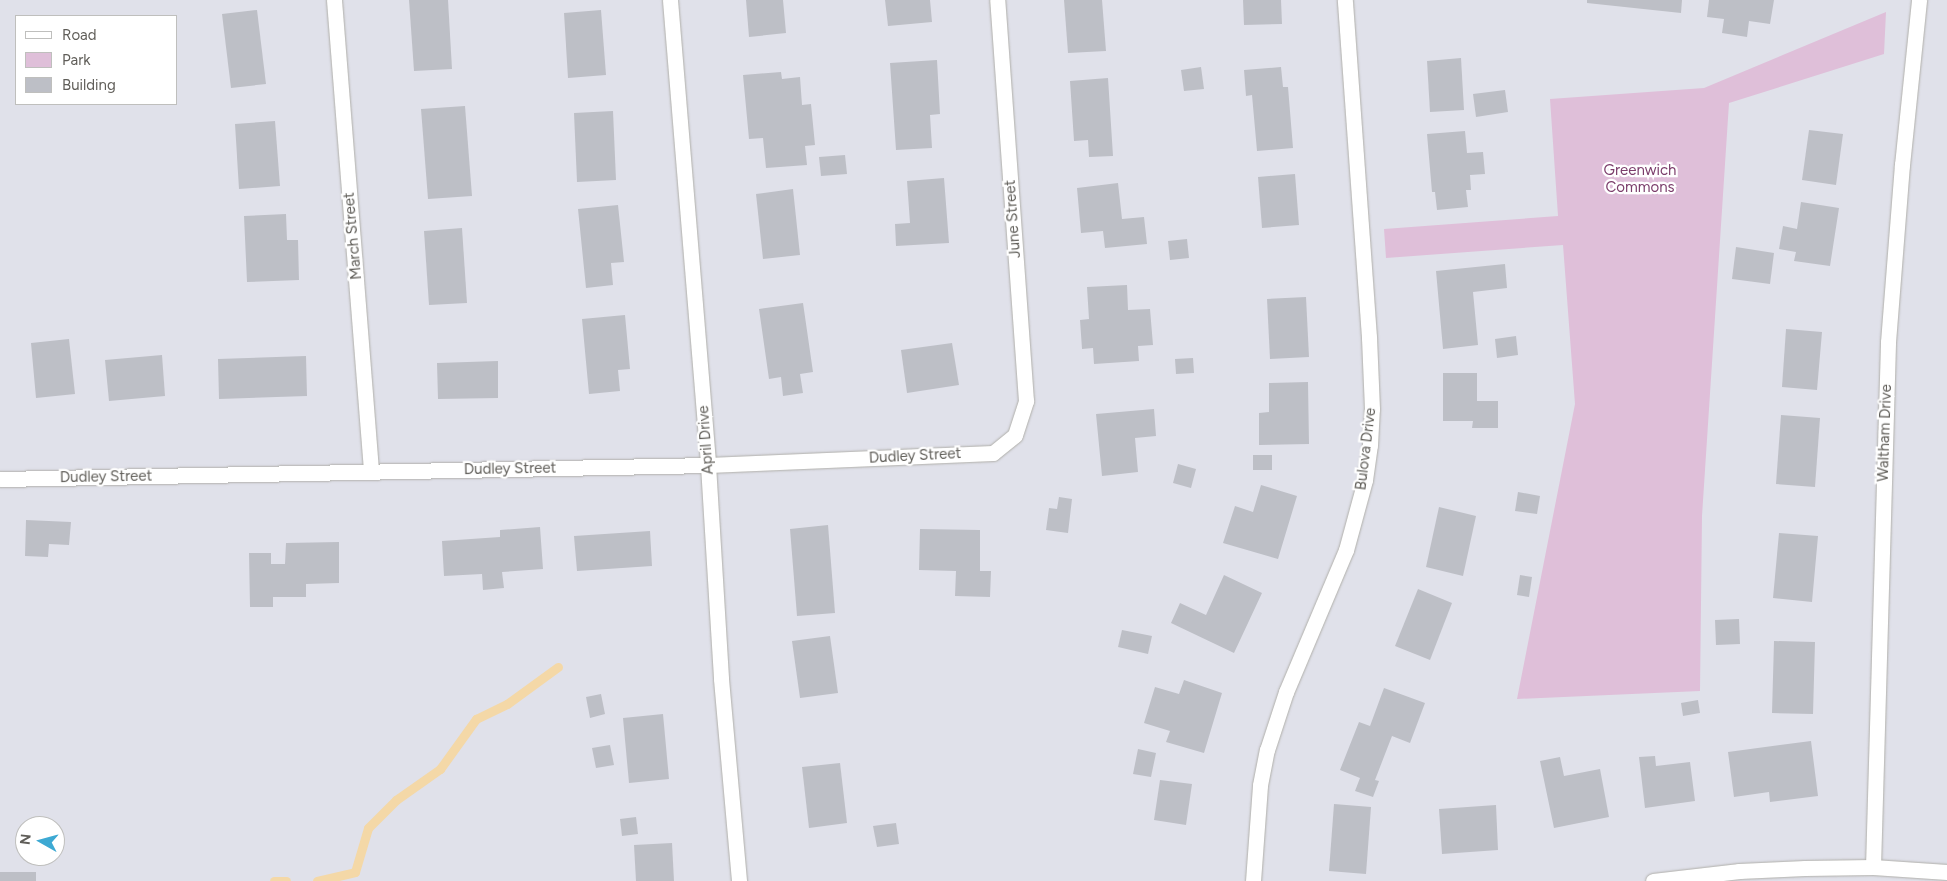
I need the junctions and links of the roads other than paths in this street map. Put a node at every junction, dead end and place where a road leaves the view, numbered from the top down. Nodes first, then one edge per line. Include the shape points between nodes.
1 (334, 0) edge
2 (670, 0) edge
3 (997, 0) edge
4 (1345, 0) edge
5 (1919, 0) edge
6 (1014, 436) joint
7 (708, 465) junction
8 (371, 471) junction
9 (0, 479) edge
10 (1873, 868) junction
11 (1947, 872) edge
12 (739, 881) edge
13 (1254, 881) edge
14 (1652, 881) edge

1 - 8 street, March Street
2 - 7 street, April Drive
3 - 6 street, June Street via 1026,402
4 - 13 street, Bulova Drive via 1369,337 1370,445 1365,480 1346,550 1286,692 1267,750 1260,785
5 - 10 street, Waltham Drive via 1888,342
6 - 7 street, Dudley Street via 994,453
7 - 8 street, Dudley Street
7 - 12 street, April Drive via 721,678
8 - 9 street, Dudley Street
10 - 11 street
10 - 14 street via 1739,871

